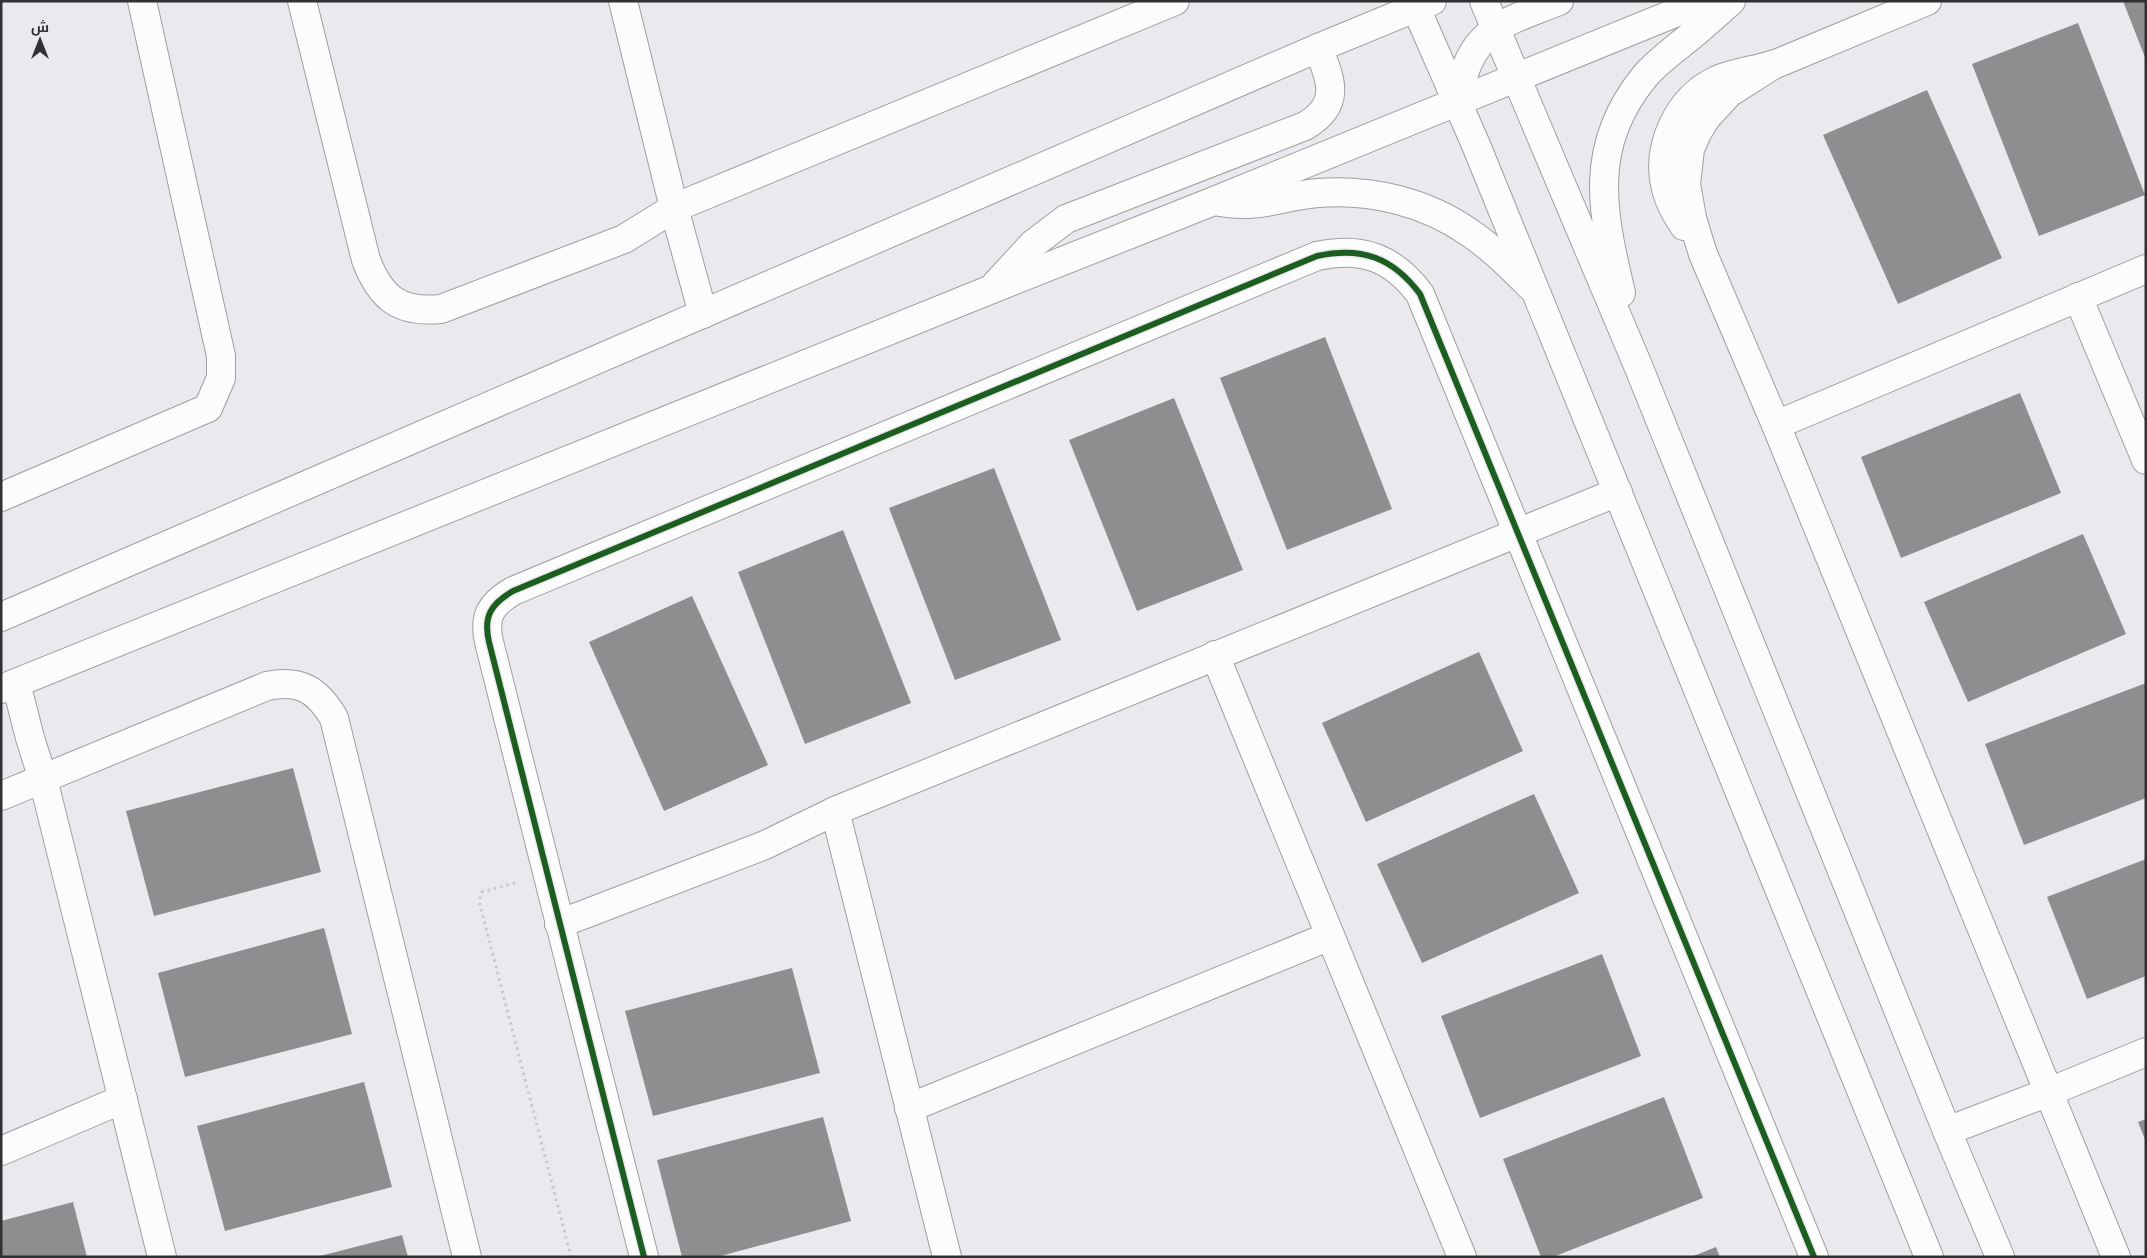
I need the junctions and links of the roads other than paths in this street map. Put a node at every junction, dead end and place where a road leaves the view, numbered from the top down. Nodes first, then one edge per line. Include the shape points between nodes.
1 (142, 1) edge
2 (302, 1) edge
3 (623, 1) edge
4 (1175, 1) edge
5 (1484, 1) edge
6 (1559, 1) edge
7 (1704, 1) edge
8 (1731, 1) edge
9 (1927, 1) edge
10 (1424, 5) edge
11 (1496, 27) junction
12 (1318, 48) junction
13 (1516, 77) junction
14 (1458, 100) junction
15 (1214, 201) junction
16 (674, 208) junction
17 (2146, 269) edge
18 (992, 289) junction
19 (1536, 291) junction
20 (2078, 297) junction
21 (703, 314) junction
22 (1639, 368) junction
23 (1776, 425) junction
24 (2146, 460) edge
25 (1618, 492) junction
26 (1, 497) edge
27 (1517, 532) junction
28 (1, 617) edge
29 (1215, 656) junction
30 (9, 686) edge
31 (44, 779) junction
32 (1, 796) edge
33 (835, 811) junction
34 (559, 924) junction
35 (1330, 936) junction
36 (2146, 1052) edge
37 (2049, 1092) junction
38 (123, 1099) junction
39 (909, 1108) junction
40 (1947, 1131) junction
41 (1, 1151) edge
42 (162, 1257) edge
43 (467, 1257) edge
44 (644, 1257) edge
45 (947, 1257) edge
46 (1462, 1257) edge
47 (1814, 1257) edge
48 (1929, 1257) edge
49 (2000, 1257) edge
50 (2116, 1257) edge

1 - 26 street via 221,356 222,378 208,408
2 - 16 street via 366,260 379,287 402,305 422,311 441,309 624,239
3 - 16 street
4 - 16 street
5 - 11 street
6 - 11 street
7 - 13 street
8 - 22 street via 1646,76 1619,116 1611,139 1605,163 1604,211
9 - 23 street via 1773,65 1729,93 1717,105 1706,118 1690,149 1686,184 1688,201 1703,254
10 - 12 street
10 - 14 street
11 - 13 street
11 - 14 street via 1484,38 1468,64
12 - 18 street via 1330,76 1331,87 1325,110 1316,120 1066,219 1032,244
12 - 21 street
13 - 14 street
13 - 22 street
14 - 15 street
14 - 19 street
15 - 18 street
15 - 19 street via 1236,205 1259,204 1343,192 1396,199 1447,218 1470,233
16 - 21 street
17 - 20 street
18 - 30 street
19 - 25 street
20 - 23 street
20 - 24 street
21 - 28 street
22 - 40 street
23 - 37 street
25 - 27 street
25 - 48 street
27 - 29 street
27 - 34 street via 1420,294 1397,269 1367,254 1334,252 1317,256 502,598 493,606 486,630
27 - 47 street
29 - 33 street
29 - 35 street
30 - 31 street
31 - 32 street
31 - 38 street
31 - 43 street via 266,686 282,683 299,685 314,692 325,703 334,718
33 - 34 street via 766,845
33 - 39 street
34 - 44 street
35 - 39 street
35 - 46 street
36 - 37 street
37 - 40 street
37 - 50 street
38 - 41 street
38 - 42 street
39 - 45 street
40 - 49 street

